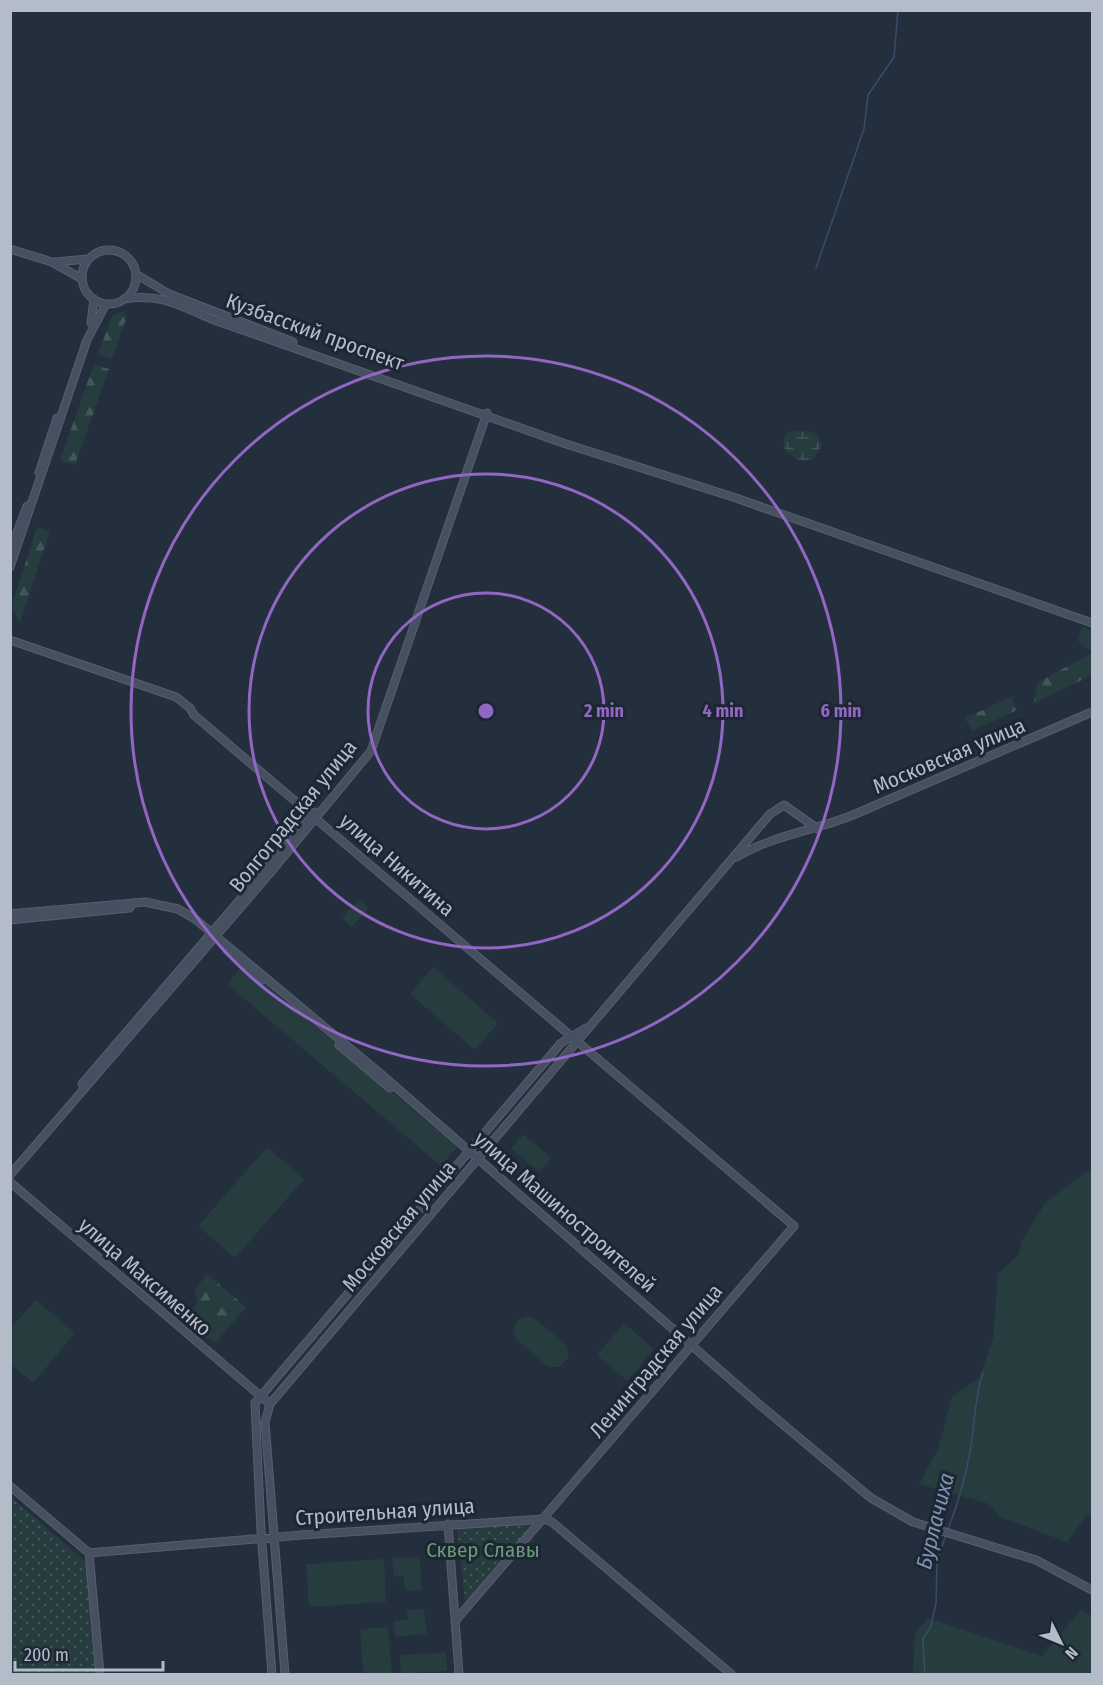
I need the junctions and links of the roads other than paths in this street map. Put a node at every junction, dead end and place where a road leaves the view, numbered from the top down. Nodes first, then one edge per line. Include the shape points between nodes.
1 (10, 249) edge
2 (88, 259) junction
3 (52, 262) junction
4 (136, 274) junction
5 (82, 279) junction
6 (94, 299) junction
7 (124, 299) junction
8 (106, 304) junction
9 (485, 414) junction
10 (10, 551) edge
11 (10, 567) edge
12 (1092, 623) edge
13 (10, 640) edge
14 (1092, 712) edge
15 (314, 816) junction
16 (806, 818) junction
17 (818, 829) junction
18 (755, 831) junction
19 (802, 834) junction
20 (766, 843) junction
21 (729, 862) junction
22 (10, 914) edge
23 (10, 920) edge
24 (213, 935) junction
25 (586, 1028) junction
26 (569, 1034) junction
27 (579, 1043) junction
28 (468, 1151) junction
29 (477, 1160) junction
30 (10, 1168) edge
31 (10, 1175) edge
32 (10, 1182) edge
33 (310, 1336) junction
34 (692, 1344) junction
35 (320, 1345) junction
36 (259, 1397) junction
37 (270, 1404) junction
38 (10, 1486) edge
39 (544, 1519) junction
40 (448, 1524) junction
41 (274, 1537) junction
42 (262, 1539) junction
43 (89, 1553) junction
44 (1092, 1590) edge
45 (456, 1620) junction
46 (100, 1674) edge
47 (272, 1674) edge
48 (285, 1674) edge
49 (459, 1674) edge
50 (731, 1674) edge

1 - 3 main road
2 - 3 main road
2 - 4 main road via 112,250 128,258
2 - 5 main road
3 - 5 main road
4 - 7 main road via 133,289
4 - 9 main road, Кузбасский проспект via 169,294
5 - 6 main road
6 - 8 main road
6 - 10 main road via 92,320
7 - 8 main road
7 - 9 main road via 157,297
8 - 11 main road via 87,340
9 - 12 main road
9 - 15 main road, Волгоградская улица via 375,740 365,758
13 - 15 main road, улица Никитина via 176,697
14 - 17 main road, Московская улица
15 - 24 main road, Волгоградская улица
15 - 26 main road, улица Никитина
16 - 17 main road, Московская улица
16 - 18 main road, Московская улица via 784,805
16 - 19 main road via 807,827
17 - 19 main road, Московская улица
18 - 20 main road via 758,841
18 - 21 main road, Московская улица
19 - 20 main road, Московская улица
20 - 21 main road, Московская улица
21 - 25 main road, Московская улица
22 - 24 main road, улица Машиностроителей via 145,902 178,909
23 - 24 main road via 151,906 172,912
24 - 28 main road, улица Машиностроителей
24 - 30 main road
24 - 31 main road, Волгоградская улица
25 - 26 main road, Московская улица
25 - 27 main road, Московская улица
26 - 27 main road, улица Никитина
26 - 28 main road, Московская улица
27 - 29 main road, Московская улица
27 - 34 main road, Ленинградская улица via 794,1226
28 - 29 main road, улица Машиностроителей
28 - 33 main road, Московская улица
29 - 34 main road, улица Машиностроителей
29 - 35 main road, Московская улица
32 - 36 main road, улица Максименко
33 - 35 main road
33 - 36 main road, Московская улица
34 - 39 main road, Ленинградская улица
34 - 44 main road, улица Машиностроителей via 871,1498 902,1518 1036,1560
35 - 37 main road, Московская улица
36 - 37 main road, улица Максименко
36 - 42 main road via 254,1409
37 - 41 main road via 265,1422
38 - 43 main road
39 - 40 main road, Строительная улица
39 - 45 main road, Ленинградская улица
39 - 50 main road
40 - 41 main road, Строительная улица
40 - 45 main road
41 - 42 main road, Строительная улица
41 - 48 main road
42 - 43 main road, Строительная улица
42 - 47 main road
43 - 46 main road
45 - 49 main road

